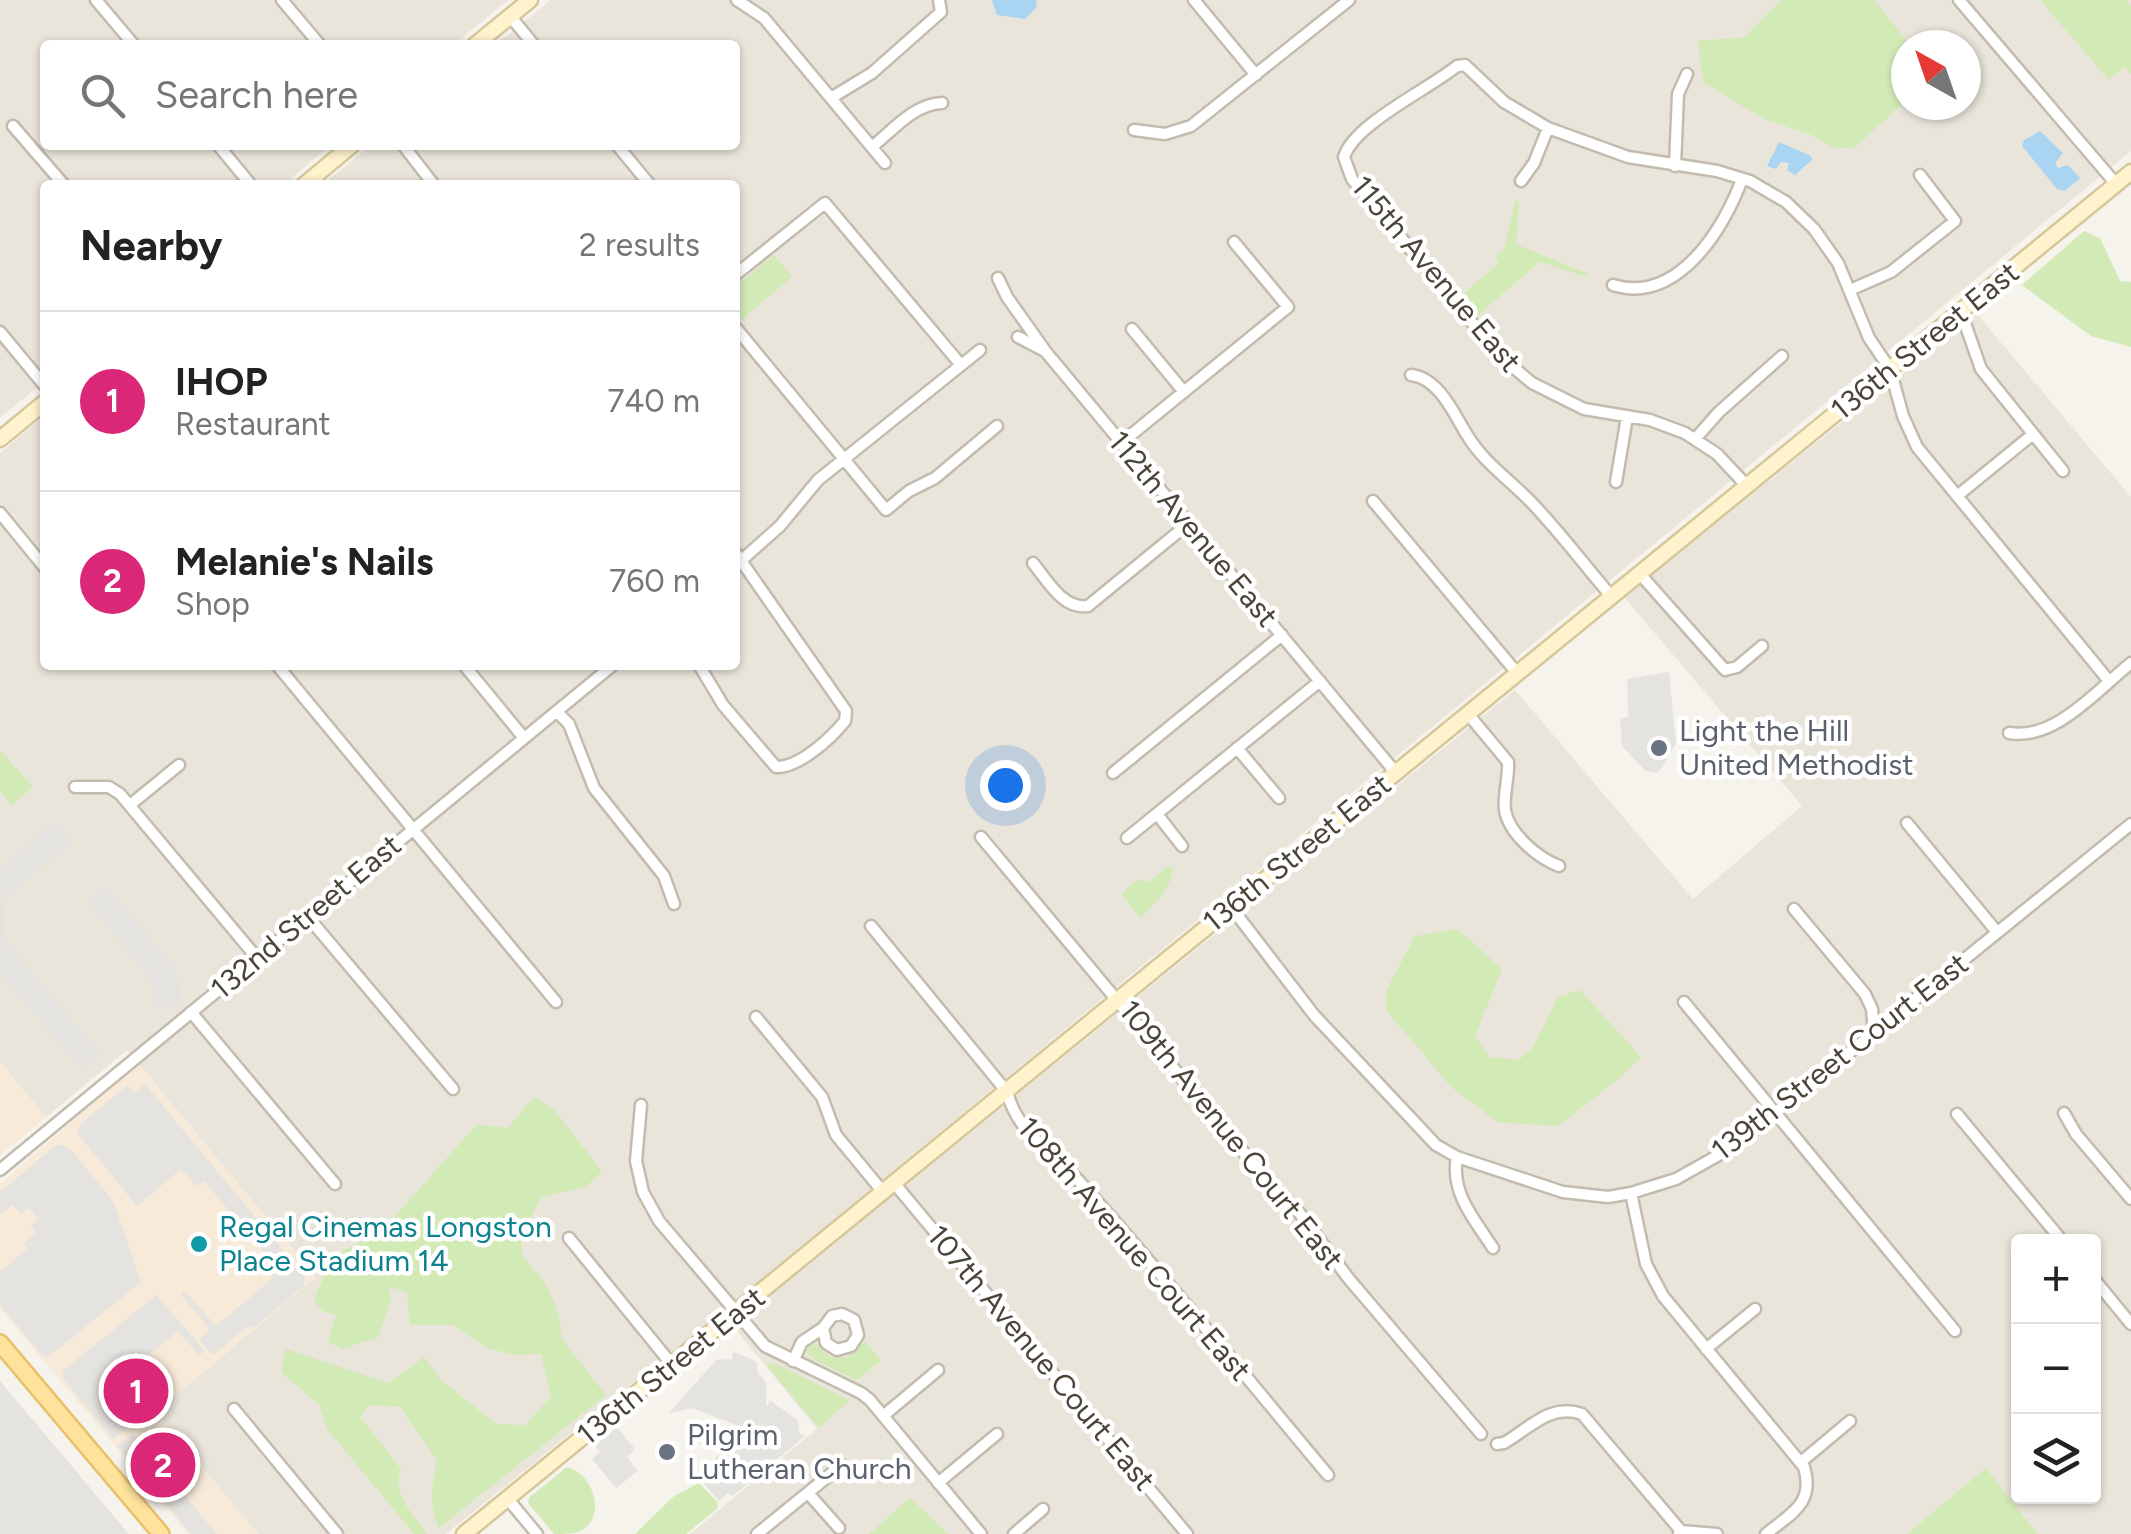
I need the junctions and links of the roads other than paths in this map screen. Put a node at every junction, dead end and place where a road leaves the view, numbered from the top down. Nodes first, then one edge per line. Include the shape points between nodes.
1 (96, 0) edge
2 (282, 0) edge
3 (530, 0) edge
4 (737, 0) edge
5 (1194, 0) edge
6 (1349, 0) edge
7 (1959, 0) edge
8 (940, 4) edge
9 (510, 16) junction
10 (130, 40) edge
11 (316, 40) edge
12 (481, 40) edge
13 (530, 40) edge
14 (1687, 74) dead end
15 (1256, 75) junction
16 (831, 98) junction
17 (942, 103) dead end
18 (14, 126) dead end
19 (1548, 128) junction
20 (1134, 130) dead end
21 (872, 147) junction
22 (222, 150) edge
23 (346, 150) edge
24 (407, 150) edge
25 (621, 150) edge
26 (885, 162) dead end
27 (1675, 166) junction
28 (2131, 172) edge
29 (1920, 175) dead end
30 (1742, 179) junction
31 (60, 180) edge
32 (247, 180) edge
33 (310, 180) edge
34 (430, 180) edge
35 (646, 180) edge
36 (1521, 181) dead end
37 (2116, 184) junction
38 (1234, 242) dead end
39 (740, 271) edge
40 (998, 278) dead end
41 (1613, 285) dead end
42 (1850, 290) junction
43 (1962, 312) junction
44 (1132, 330) dead end
45 (0, 332) edge
46 (740, 332) edge
47 (1018, 337) dead end
48 (980, 350) dead end
49 (1046, 352) junction
50 (1782, 356) dead end
51 (961, 365) junction
52 (1890, 370) junction
53 (1411, 375) dead end
54 (40, 380) edge
55 (1184, 392) junction
56 (40, 406) edge
57 (1626, 417) junction
58 (997, 426) dead end
59 (2033, 434) junction
60 (0, 439) edge
61 (1695, 439) junction
62 (1121, 443) junction
63 (845, 458) junction
64 (2063, 471) dead end
65 (1616, 482) dead end
66 (1747, 486) junction
67 (1957, 496) junction
68 (1373, 502) dead end
69 (0, 513) edge
70 (1188, 524) junction
71 (740, 557) edge
72 (40, 562) edge
73 (740, 563) edge
74 (1033, 563) dead end
75 (1640, 574) junction
76 (1612, 597) junction
77 (1282, 634) junction
78 (1762, 646) dead end
79 (2131, 663) edge
80 (281, 670) edge
81 (468, 670) edge
82 (608, 670) edge
83 (702, 670) edge
84 (1517, 673) junction
85 (1320, 681) junction
86 (2110, 681) junction
87 (557, 712) junction
88 (1468, 714) junction
89 (2009, 732) dead end
90 (524, 738) junction
91 (1238, 748) junction
92 (178, 765) dead end
93 (1113, 773) dead end
94 (1396, 773) junction
95 (75, 786) dead end
96 (1278, 798) dead end
97 (130, 805) junction
98 (1156, 814) junction
99 (1907, 823) dead end
100 (2131, 824) edge
101 (413, 829) junction
102 (981, 837) dead end
103 (1127, 838) dead end
104 (1182, 846) dead end
105 (1559, 866) dead end
106 (674, 904) dead end
107 (1231, 908) junction
108 (1794, 909) dead end
109 (308, 917) junction
110 (870, 926) dead end
111 (1997, 932) junction
112 (257, 958) junction
113 (1119, 1000) junction
114 (556, 1002) dead end
115 (1684, 1002) dead end
116 (191, 1012) junction
117 (756, 1017) dead end
118 (1874, 1032) junction
119 (453, 1089) dead end
120 (1007, 1092) junction
121 (641, 1104) dead end
122 (2064, 1112) dead end
123 (1775, 1113) junction
124 (1957, 1114) dead end
125 (1457, 1157) junction
126 (0, 1170) edge
127 (335, 1184) dead end
128 (888, 1187) junction
129 (1631, 1194) junction
130 (2131, 1200) edge
131 (2056, 1234) edge
132 (569, 1238) dead end
133 (1493, 1248) dead end
134 (2101, 1288) edge
135 (1754, 1309) dead end
136 (737, 1313) junction
137 (2131, 1324) edge
138 (822, 1328) dead end
139 (1954, 1331) dead end
140 (0, 1343) edge
141 (1706, 1349) junction
142 (793, 1361) junction
143 (673, 1366) junction
144 (938, 1370) dead end
145 (234, 1409) dead end
146 (883, 1416) junction
147 (1850, 1421) dead end
148 (997, 1434) dead end
149 (1481, 1434) dead end
150 (1497, 1444) dead end
151 (1800, 1462) junction
152 (842, 1465) dead end
153 (1328, 1475) dead end
154 (938, 1483) junction
155 (808, 1493) junction
156 (507, 1498) junction
157 (1043, 1510) dead end
158 (839, 1528) dead end
159 (1680, 1532) edge
160 (161, 1534) edge
161 (337, 1534) edge
162 (464, 1534) edge
163 (537, 1534) edge
164 (757, 1534) edge
165 (981, 1534) edge
166 (1014, 1534) edge
167 (1187, 1534) edge
168 (1717, 1534) edge
169 (1766, 1534) edge

1 - 10 street
2 - 11 street
3 - 9 street
4 - 16 street via 764,18
5 - 15 street
6 - 15 street
7 - 37 street
8 - 16 street via 941,12 872,73
9 - 12 street
9 - 13 street
14 - 27 street via 1678,94
15 - 20 street via 1191,126 1165,134
16 - 21 street
17 - 21 street via 919,108
18 - 31 street
19 - 27 street
19 - 36 street
19 - 57 street, 115th Avenue East via 1504,102 1465,65 1457,66 1348,144 1344,157 1352,179 1516,372 1564,402
21 - 26 street
22 - 32 street
23 - 33 street
24 - 34 street
25 - 35 street
27 - 30 street
28 - 37 street, 136th Street East
29 - 42 street via 1956,221 1891,272
30 - 41 street via 1702,252 1664,279
30 - 42 street via 1786,202 1814,228
37 - 43 street, 136th Street East
38 - 55 street via 1288,307
39 - 51 street via 825,203
40 - 49 street, 112th Avenue East
42 - 52 street via 1868,338
43 - 52 street, 136th Street East
43 - 59 street via 1982,369
44 - 55 street
45 - 54 street
46 - 63 street
47 - 49 street
48 - 51 street
49 - 62 street, 112th Avenue East
50 - 61 street
51 - 63 street
52 - 66 street, 136th Street East
52 - 67 street via 1917,447
53 - 76 street via 1450,405 1483,457 1534,504
55 - 62 street
56 - 60 street
57 - 61 street, 115th Avenue East
57 - 65 street
58 - 63 street via 886,510
59 - 64 street
59 - 67 street
61 - 66 street, 115th Avenue East
62 - 70 street, 112th Avenue East
63 - 71 street via 780,526
66 - 75 street, 136th Street East
67 - 86 street
68 - 84 street
69 - 72 street
70 - 74 street via 1088,606 1064,600
70 - 77 street, 112th Avenue East
73 - 83 street via 846,711 843,724 784,768 770,762 734,720
75 - 76 street, 136th Street East
75 - 78 street via 1725,670
76 - 84 street, 136th Street East
77 - 85 street, 112th Avenue East
77 - 93 street
79 - 86 street
80 - 101 street
81 - 90 street
82 - 87 street, 132nd Street East
84 - 88 street, 136th Street East
85 - 91 street
85 - 94 street, 112th Avenue East
86 - 89 street via 2038,734
87 - 90 street, 132nd Street East
87 - 106 street via 569,724 594,788 664,876
88 - 94 street, 136th Street East
88 - 105 street via 1508,762 1508,818 1530,848
90 - 101 street, 132nd Street East
91 - 96 street
91 - 98 street
92 - 97 street
94 - 107 street, 136th Street East
95 - 97 street via 103,786
97 - 112 street
98 - 103 street
98 - 104 street
99 - 111 street
100 - 111 street, 139th Street Court East
101 - 109 street, 132nd Street East
101 - 114 street
102 - 113 street, 109th Avenue Court East
107 - 113 street, 136th Street East
107 - 125 street, 139th Street Court East via 1314,1015 1425,1136
108 - 118 street via 1865,994
109 - 112 street, 132nd Street East
109 - 119 street
110 - 120 street, 108th Avenue Court East
111 - 118 street, 139th Street Court East
112 - 116 street, 132nd Street East
113 - 120 street, 136th Street East
113 - 149 street, 109th Avenue Court East
115 - 123 street
116 - 126 street, 132nd Street East
116 - 127 street
117 - 128 street, 107th Avenue Court East via 822,1097 836,1135
118 - 123 street, 139th Street Court East
120 - 128 street, 136th Street East
120 - 153 street, 108th Avenue Court East via 1028,1134 1077,1178
121 - 136 street via 636,1162 643,1192 659,1221
122 - 130 street
123 - 129 street, 139th Street Court East via 1711,1162
123 - 139 street
124 - 131 street
125 - 129 street, 139th Street Court East via 1564,1192
125 - 133 street via 1458,1190
128 - 136 street, 136th Street East
128 - 167 street, 107th Avenue Court East
129 - 141 street via 1653,1281
132 - 143 street
134 - 137 street
135 - 141 street
136 - 142 street via 765,1346
136 - 143 street, 136th Street East
138 - 142 street via 802,1342
140 - 160 main road
141 - 151 street
142 - 146 street via 861,1393
143 - 156 street, 136th Street East
144 - 146 street
145 - 161 street
146 - 154 street
147 - 151 street
148 - 154 street
150 - 159 street via 1556,1411 1588,1418
151 - 169 street via 1809,1482 1806,1497
152 - 155 street
154 - 165 street
155 - 158 street
155 - 164 street
156 - 162 street, 136th Street East
156 - 163 street
157 - 166 street
159 - 168 street

